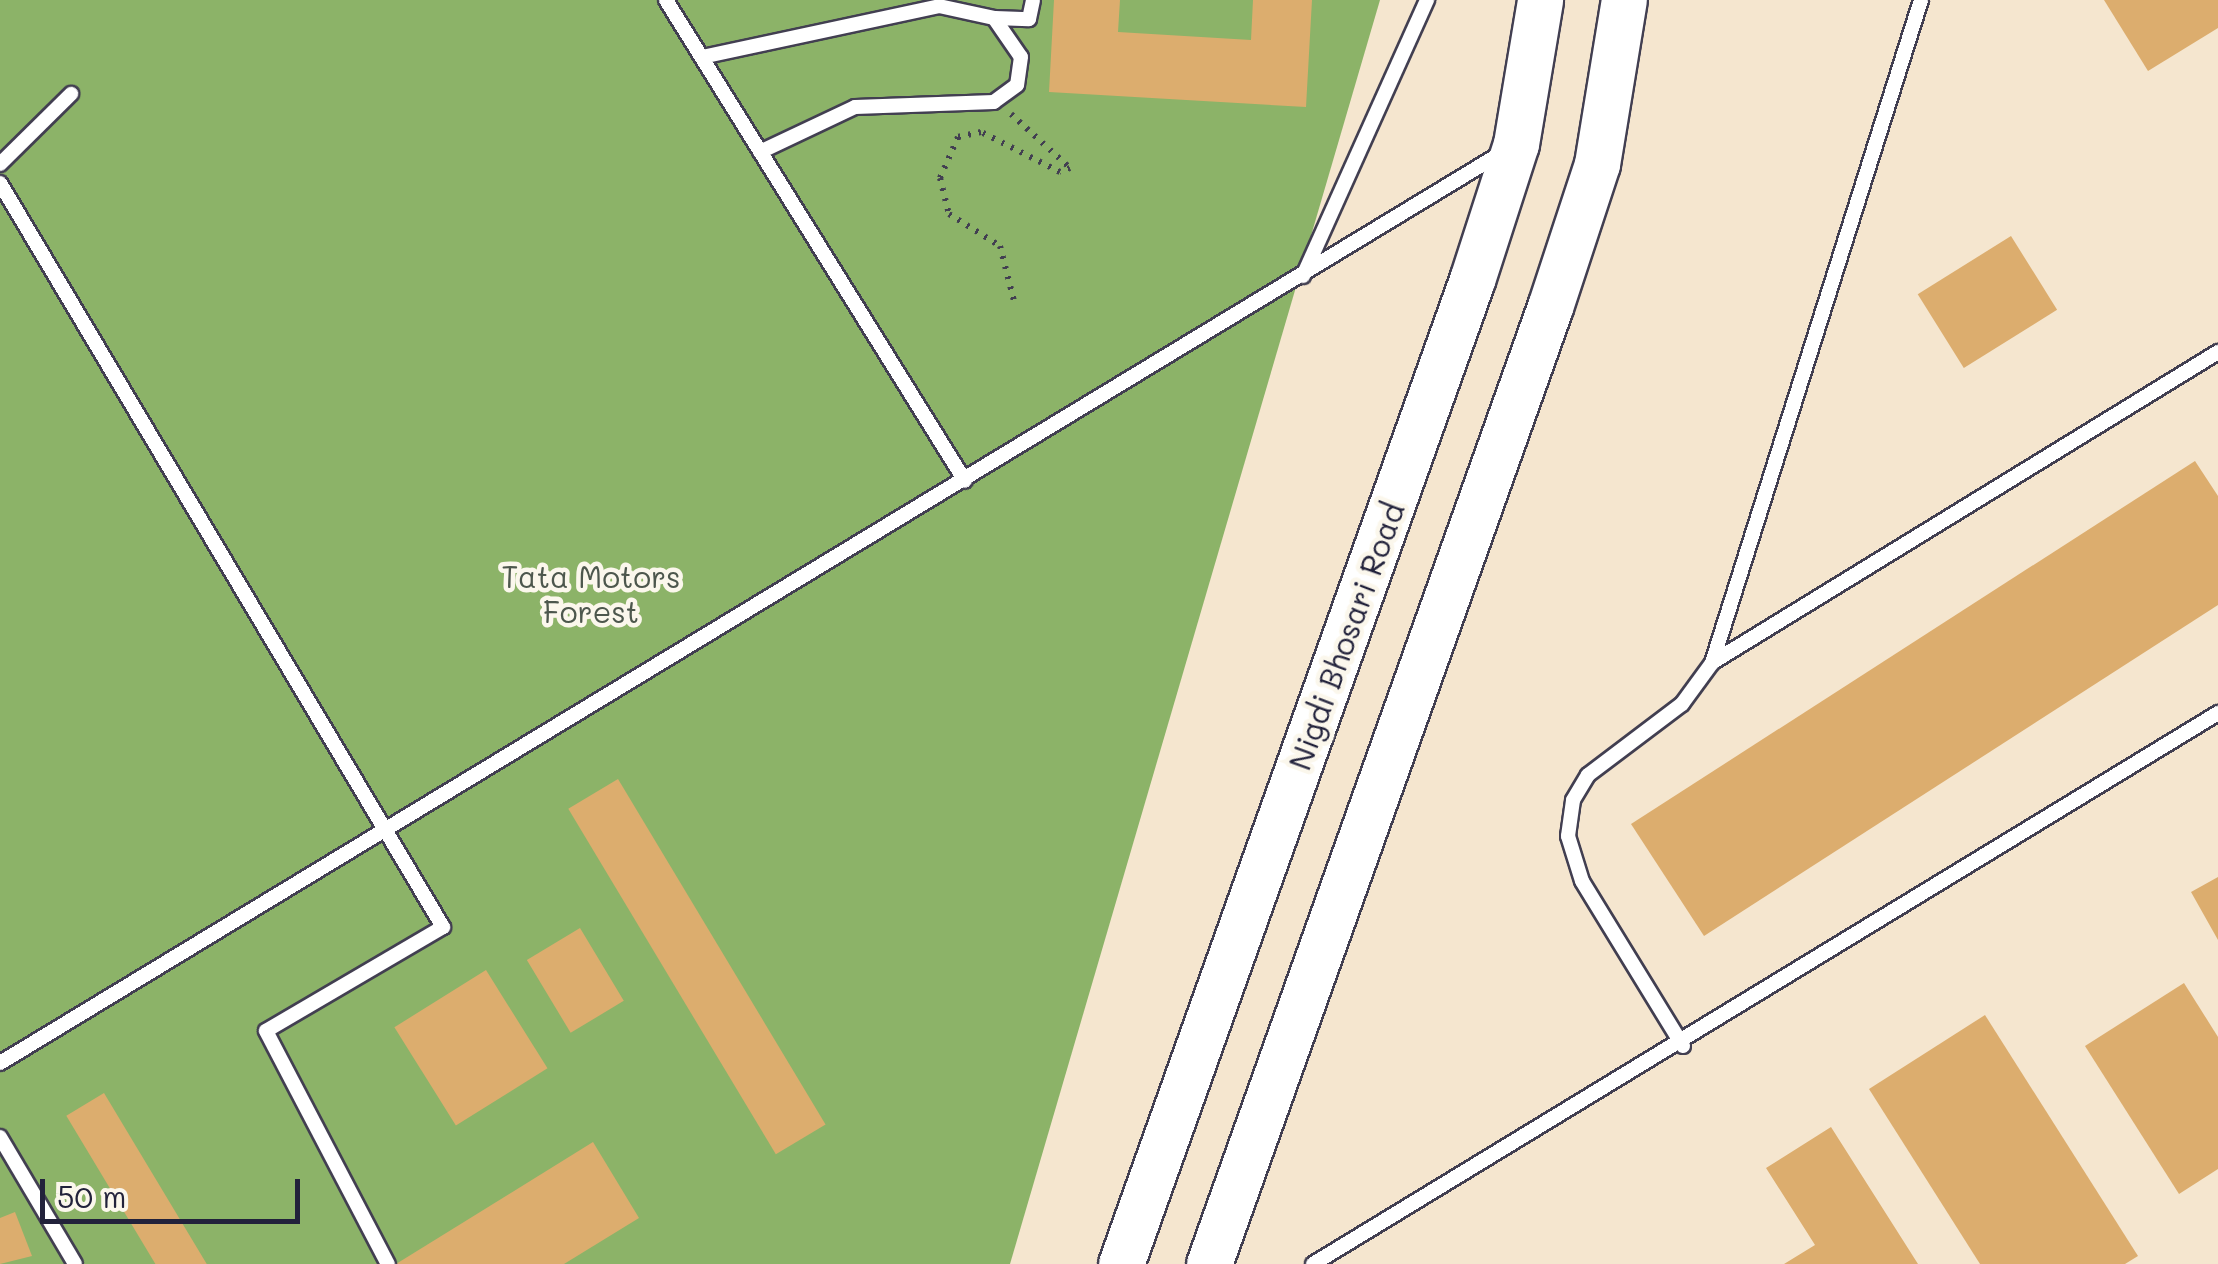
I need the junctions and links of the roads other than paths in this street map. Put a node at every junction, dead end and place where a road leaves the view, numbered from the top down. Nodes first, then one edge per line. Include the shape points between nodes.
1 (666, 0) edge
2 (1033, 0) edge
3 (1426, 0) edge
4 (1540, 0) edge
5 (1624, 0) edge
6 (1922, 0) edge
7 (994, 18) junction
8 (702, 57) junction
9 (71, 94) dead end
10 (1516, 144) junction
11 (760, 152) junction
12 (0, 164) edge
13 (0, 183) edge
14 (1303, 277) junction
15 (2218, 352) edge
16 (965, 481) junction
17 (1712, 663) junction
18 (2218, 713) edge
19 (388, 828) junction
20 (1683, 1046) junction
21 (0, 1063) edge
22 (0, 1137) edge
23 (75, 1264) edge
24 (388, 1264) edge
25 (1121, 1264) edge
26 (1210, 1264) edge
27 (1313, 1264) edge

1 - 8 lane
2 - 7 lane via 1029,19
3 - 14 lane
4 - 10 main road, Nigdi Bhosari Road
5 - 26 main road via 1597,164 1550,308
6 - 17 lane
7 - 8 lane via 940,6
7 - 11 lane via 1022,72 994,102 855,107
8 - 11 lane
9 - 12 lane
10 - 14 lane
10 - 25 main road, Nigdi Bhosari Road
11 - 16 lane
13 - 19 lane
14 - 16 lane
15 - 17 lane
16 - 19 lane
17 - 20 lane via 1682,704 1588,775 1568,836 1582,881
18 - 20 lane
19 - 21 lane
19 - 24 lane via 443,927 266,1030
20 - 27 lane
22 - 23 lane

